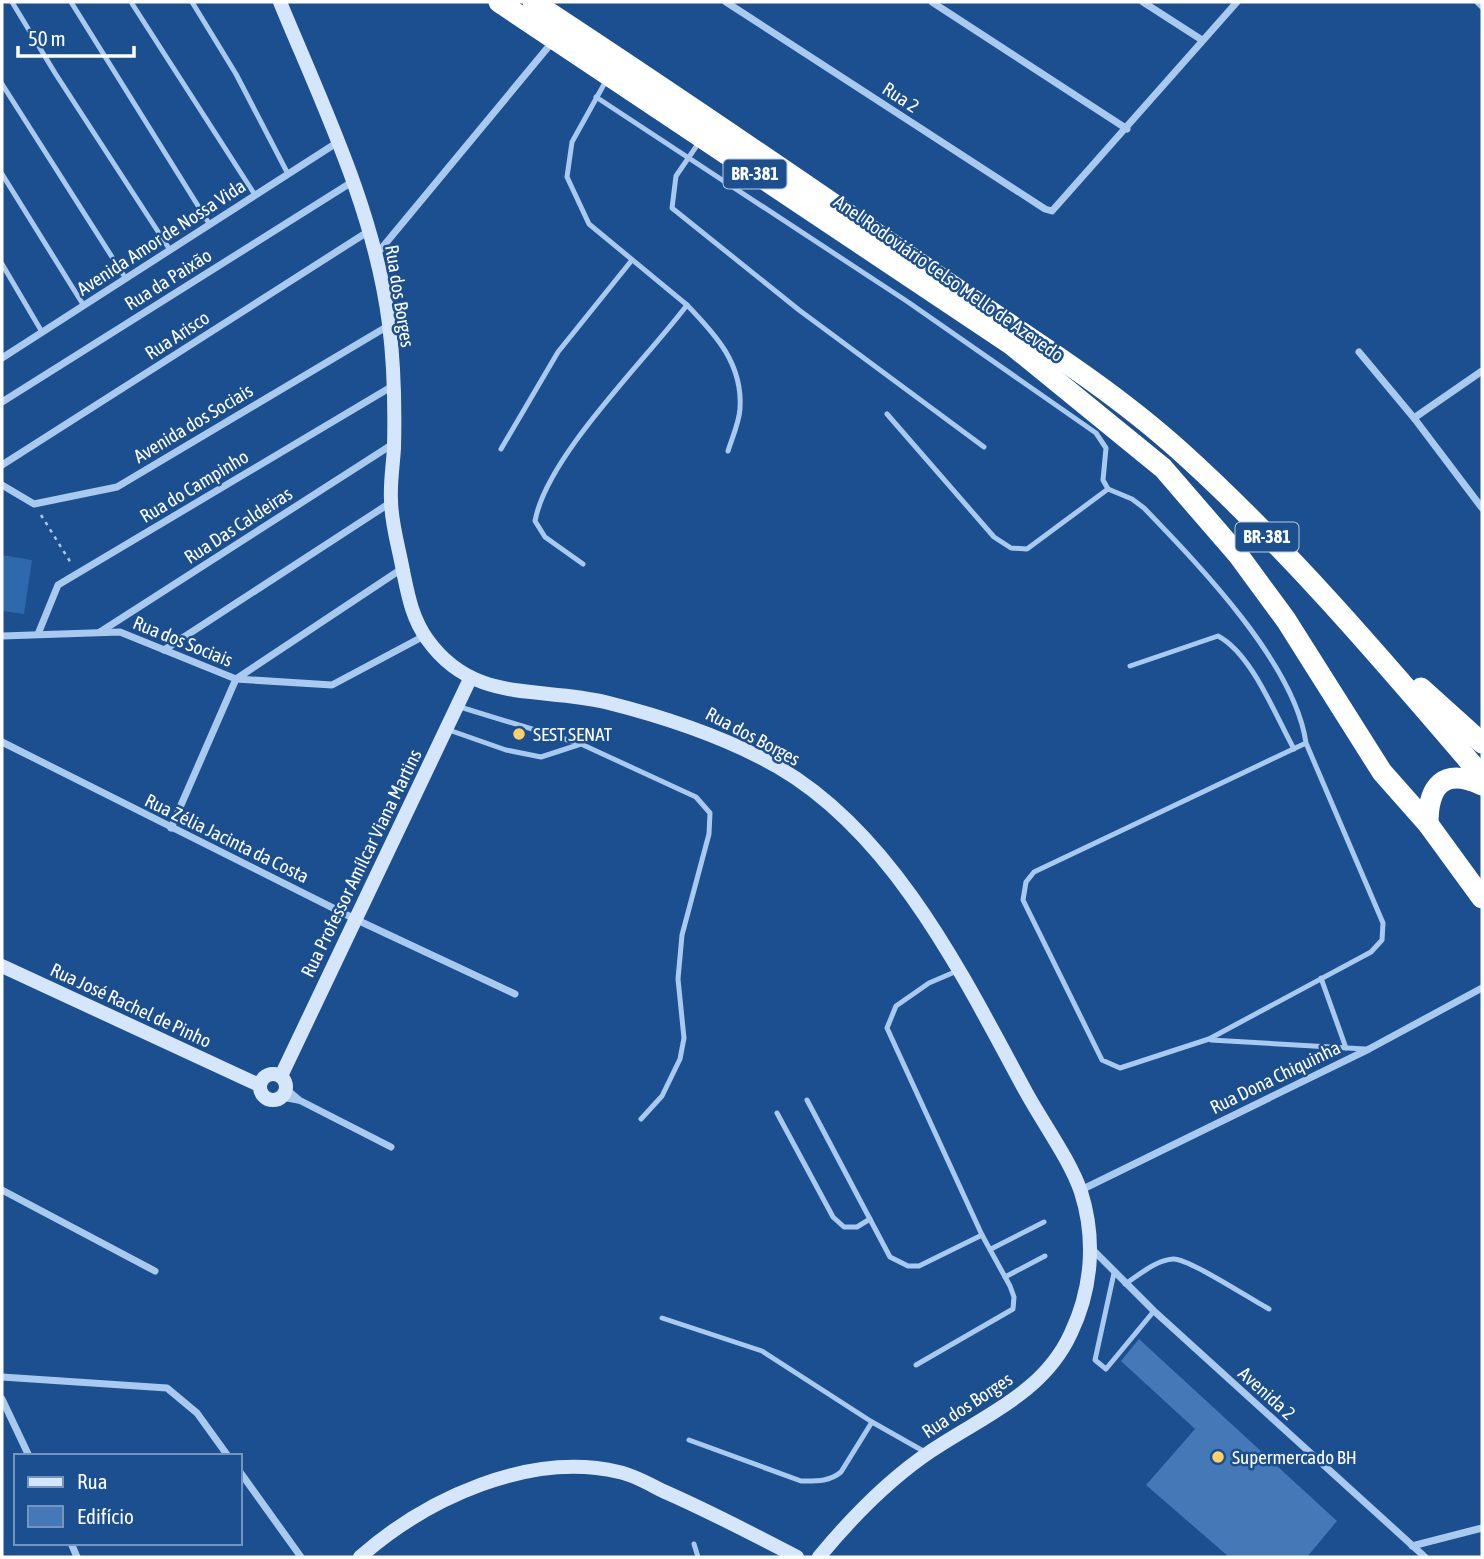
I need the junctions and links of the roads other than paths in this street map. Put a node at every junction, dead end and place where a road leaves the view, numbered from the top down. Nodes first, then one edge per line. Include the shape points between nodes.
1 (12, 2) edge
2 (71, 2) edge
3 (131, 2) edge
4 (192, 2) edge
5 (280, 2) edge
6 (499, 2) edge
7 (533, 2) edge
8 (726, 2) edge
9 (932, 2) edge
10 (1143, 2) edge
11 (1237, 2) edge
12 (1478, 2) edge
13 (1482, 6) edge
14 (555, 40) junction
15 (1202, 40) junction
16 (609, 76) junction
17 (2, 84) edge
18 (596, 97) junction
19 (1127, 129) junction
20 (702, 138) junction
21 (338, 142) junction
22 (690, 156) junction
23 (2, 174) edge
24 (288, 174) junction
25 (352, 183) junction
26 (255, 195) junction
27 (210, 225) junction
28 (369, 231) junction
29 (170, 250) junction
30 (375, 256) junction
31 (632, 260) junction
32 (2, 264) edge
33 (126, 279) junction
34 (687, 305) junction
35 (84, 306) junction
36 (389, 325) junction
37 (43, 332) junction
38 (1359, 352) dead end
39 (2, 356) edge
40 (1482, 371) edge
41 (391, 387) junction
42 (2, 402) edge
43 (887, 414) dead end
44 (1414, 418) junction
45 (394, 443) junction
46 (985, 447) dead end
47 (501, 449) dead end
48 (728, 451) dead end
49 (2, 466) edge
50 (2, 485) edge
51 (1108, 489) junction
52 (390, 503) junction
53 (1482, 508) edge
54 (583, 564) dead end
55 (403, 568) junction
56 (99, 633) junction
57 (38, 634) junction
58 (1360, 635) junction
59 (2, 636) edge
60 (424, 636) junction
61 (164, 650) junction
62 (1130, 666) dead end
63 (236, 679) junction
64 (470, 680) junction
65 (457, 706) junction
66 (446, 729) junction
67 (2, 742) edge
68 (1306, 743) junction
69 (1482, 743) edge
70 (581, 744) junction
71 (1294, 749) junction
72 (1482, 776) edge
73 (1482, 785) edge
74 (1428, 824) junction
75 (171, 828) junction
76 (1482, 898) edge
77 (355, 919) junction
78 (2, 966) edge
79 (960, 970) junction
80 (1321, 978) junction
81 (1482, 988) edge
82 (515, 994) dead end
83 (1209, 1040) junction
84 (1346, 1048) junction
85 (1368, 1049) junction
86 (276, 1080) junction
87 (807, 1100) dead end
88 (777, 1114) dead end
89 (641, 1119) dead end
90 (391, 1147) dead end
91 (2, 1190) edge
92 (1080, 1191) junction
93 (870, 1219) junction
94 (1044, 1222) dead end
95 (982, 1235) junction
96 (1092, 1248) junction
97 (991, 1249) junction
98 (1045, 1256) dead end
99 (155, 1271) dead end
100 (1114, 1273) junction
101 (1005, 1277) junction
102 (1125, 1284) junction
103 (1269, 1309) dead end
104 (1154, 1311) junction
105 (663, 1318) dead end
106 (916, 1365) dead end
107 (2, 1377) edge
108 (2, 1399) edge
109 (872, 1422) junction
110 (690, 1440) dead end
111 (928, 1453) junction
112 (28, 1454) edge
113 (227, 1454) edge
114 (242, 1475) edge
115 (1482, 1528) edge
116 (694, 1544) dead end
117 (1412, 1546) junction
118 (301, 1557) edge
119 (360, 1557) edge
120 (698, 1557) edge
121 (797, 1557) edge
122 (819, 1557) edge
123 (1425, 1557) edge

1 - 29 lane
2 - 27 lane
3 - 26 lane
4 - 24 lane
5 - 21 street, Rua dos Borges
6 - 14 highway, Anel Rodoviário Celso Mello de Azevedo / BR-381
7 - 58 highway, Anel Rodoviário Celso Mello de Azevedo / BR-381 via 729,131 1133,412 1179,450
8 - 19 street, Rua 2 via 1045,209 1052,211 1059,205
9 - 19 street
10 - 15 street
11 - 15 street
12 - 13 street
14 - 16 highway, Anel Rodoviário Celso Mello de Azevedo / BR-381
14 - 30 street
15 - 19 street
16 - 18 lane
16 - 20 highway, Anel Rodoviário Celso Mello de Azevedo / BR-381
17 - 33 lane
18 - 22 lane
18 - 31 lane via 572,142 567,177 589,224
20 - 22 lane
20 - 74 highway, Anel Rodoviário Celso Mello de Azevedo / BR-381 via 1012,345 1163,468 1239,556 1286,620 1382,772
21 - 24 street, Avenida Amor de Nossa Vida
21 - 25 street, Rua dos Borges
22 - 46 lane via 677,176 673,208 799,310
22 - 51 lane via 1096,433 1106,448 1103,480
23 - 35 lane
24 - 26 street, Avenida Amor de Nossa Vida
25 - 28 street, Rua dos Borges
25 - 42 street, Rua da Paixão
26 - 27 street, Avenida Amor de Nossa Vida
27 - 29 street, Avenida Amor de Nossa Vida
28 - 30 street, Rua dos Borges
28 - 49 street, Rua Arisco
29 - 33 street, Avenida Amor de Nossa Vida
30 - 36 street, Rua dos Borges
31 - 34 lane
31 - 47 lane via 558,352
32 - 37 lane
33 - 35 street, Avenida Amor de Nossa Vida
34 - 48 lane via 721,340 736,369 740,409
34 - 54 lane via 575,441 537,506 534,521 545,537
35 - 37 street, Avenida Amor de Nossa Vida
36 - 41 street, Rua dos Borges
36 - 50 street, Avenida dos Sociais via 117,487 34,503
37 - 39 street, Avenida Amor de Nossa Vida
38 - 44 street
40 - 44 street
41 - 45 street, Rua dos Borges
41 - 57 street, Rua do Campinho via 58,585
43 - 51 lane via 994,537 1011,548 1027,549
44 - 53 street
45 - 52 street, Rua dos Borges
45 - 56 street, Rua Das Caldeiras
51 - 68 lane via 1144,508 1210,576 1276,668 1303,718
52 - 55 street, Rua dos Borges
52 - 61 street
55 - 60 street, Rua dos Borges via 409,604
55 - 63 street
56 - 57 street, Rua dos Sociais
56 - 61 street, Rua dos Sociais via 120,632
57 - 59 street, Rua dos Sociais
58 - 69 highway
58 - 72 highway, Anel Rodoviário Celso Mello de Azevedo / BR-381
60 - 63 street, Rua dos Sociais via 332,685
60 - 64 street, Rua dos Borges
61 - 63 street, Rua dos Sociais
62 - 71 lane via 1218,636 1245,660
63 - 75 street
64 - 65 street, Rua Professor Amílcar Viana Martins
64 - 79 street, Rua dos Borges via 506,690 598,701 696,727 781,768 830,806 883,859
65 - 66 street, Rua Professor Amílcar Viana Martins
65 - 70 lane
66 - 70 lane via 541,757
66 - 77 street, Rua Professor Amílcar Viana Martins
67 - 75 street, Rua Zélia Jacinta da Costa
68 - 71 lane
68 - 80 lane via 1383,923 1382,940 1371,952
70 - 89 lane via 696,797 710,813 709,834 682,935 678,979 684,1038 680,1059 662,1096
71 - 83 lane via 1034,872 1026,882 1023,900 1102,1060 1120,1068
73 - 74 highway via 1452,777 1439,783 1428,800
74 - 76 highway, Anel Rodoviário Celso Mello de Azevedo / BR-381
75 - 77 street, Rua Zélia Jacinta da Costa
77 - 82 street, Rua Zélia Jacinta da Costa
77 - 86 street, Rua Professor Amílcar Viana Martins
78 - 86 street, Rua José Rachel de Pinho via 244,1079
79 - 92 street, Rua dos Borges
79 - 95 lane via 929,983 896,1006 887,1028
80 - 83 lane
80 - 84 lane
81 - 85 street, Rua Dona Chiquinha
83 - 84 lane
84 - 85 lane
85 - 92 street, Rua Dona Chiquinha
86 - 90 street via 299,1100
87 - 93 lane
88 - 93 lane via 833,1217 844,1227 857,1227
91 - 99 street
92 - 96 street, Rua dos Borges
93 - 95 lane via 890,1256 908,1266 919,1266
94 - 97 lane
95 - 97 lane
96 - 100 street, Avenida 2
96 - 111 street, Rua dos Borges via 1082,1306 1070,1337 1044,1375 1000,1410
97 - 101 lane
98 - 101 lane
100 - 102 street, Avenida 2
100 - 104 lane via 1095,1360 1106,1369
101 - 106 lane via 1014,1297 1013,1309
102 - 103 lane via 1174,1258
102 - 104 street, Avenida 2
104 - 117 street, Avenida 2
105 - 109 lane via 762,1351
107 - 113 street via 167,1388 197,1413
108 - 112 street
109 - 110 lane via 841,1472 818,1482 801,1481
109 - 111 lane
111 - 122 street, Rua dos Borges via 883,1488
114 - 118 street
115 - 117 street
116 - 120 lane
117 - 123 street, Avenida 2
119 - 121 street via 405,1524 465,1492 528,1471 579,1466 622,1472

